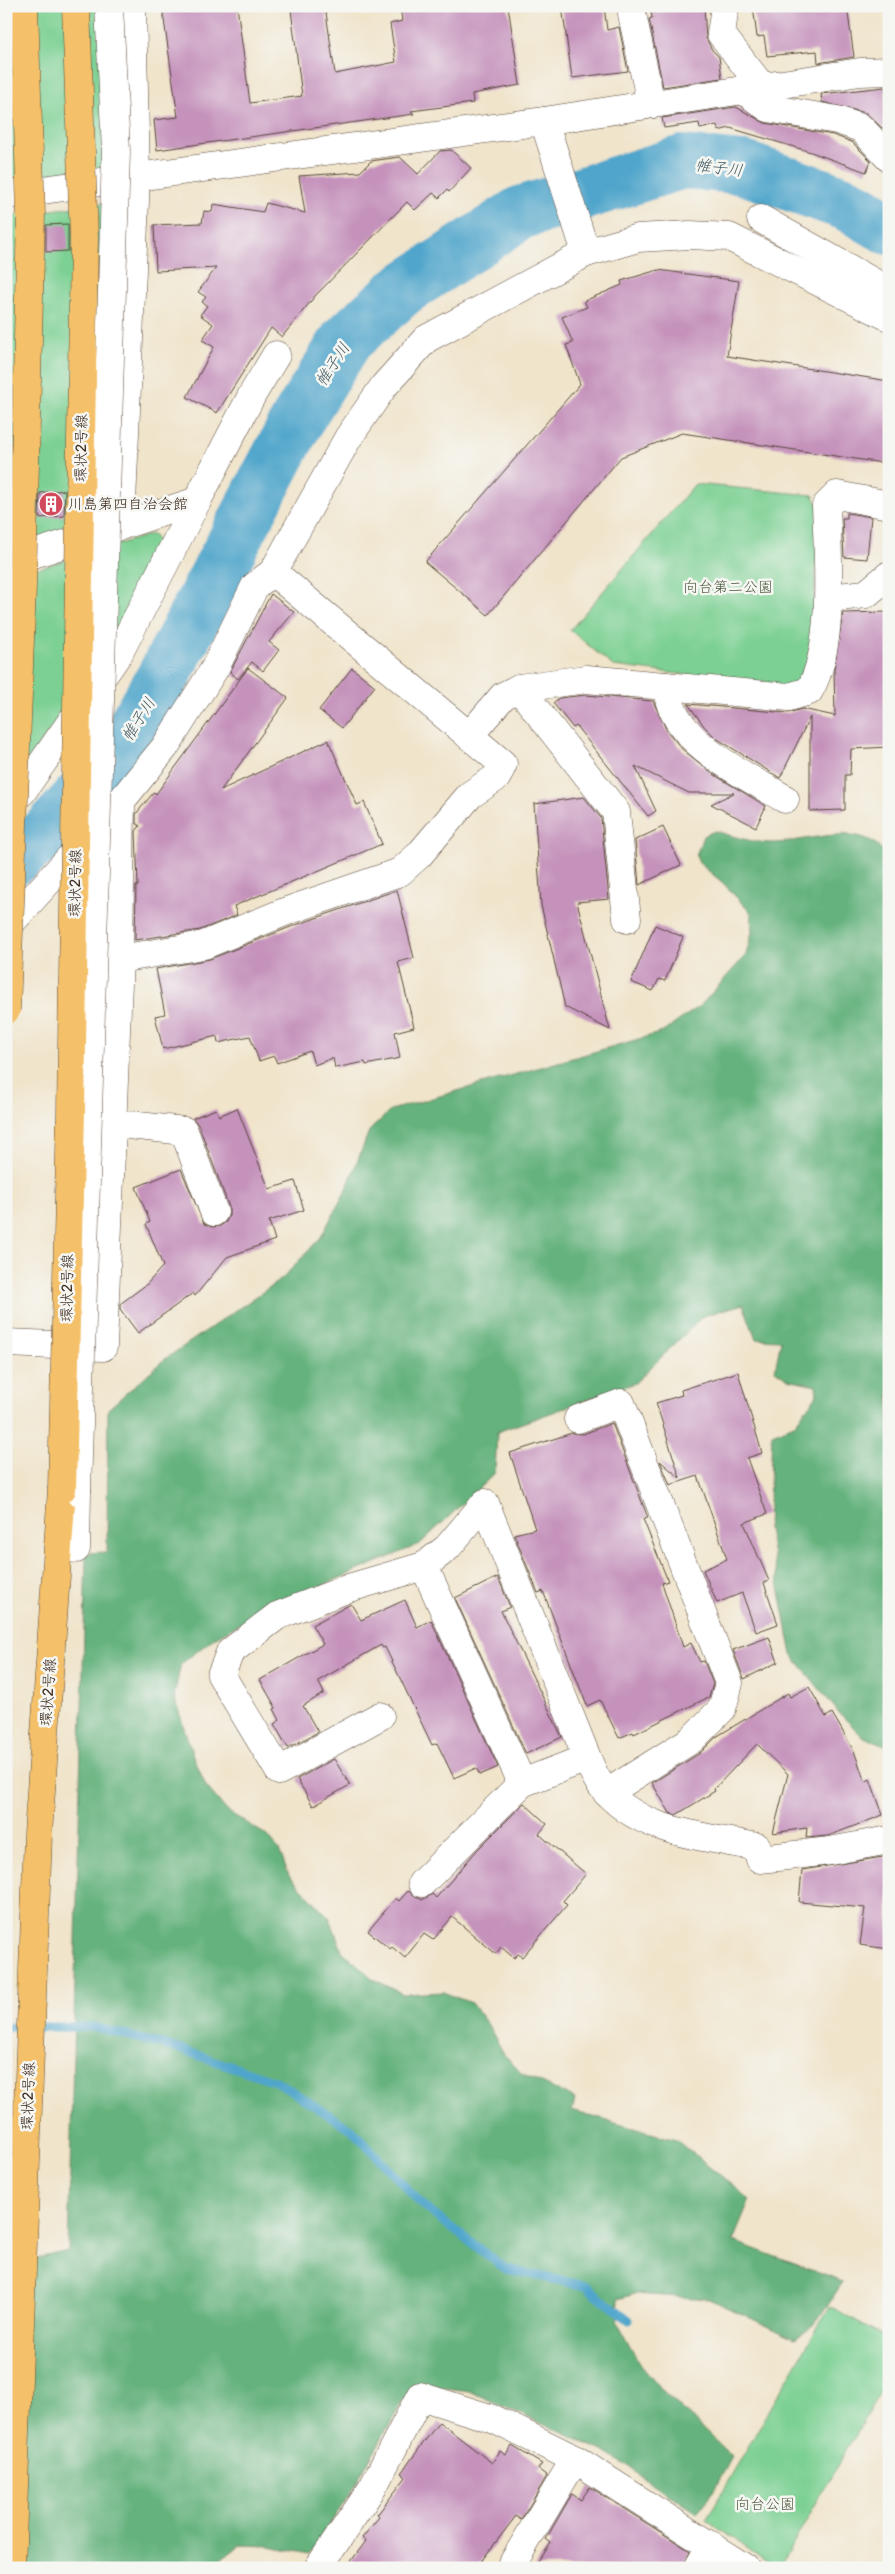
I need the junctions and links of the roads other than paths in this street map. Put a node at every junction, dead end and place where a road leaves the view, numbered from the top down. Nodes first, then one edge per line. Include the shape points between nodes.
1 (24, 6) edge
2 (76, 6) edge
3 (109, 6) edge
4 (132, 6) edge
5 (722, 7) edge
6 (632, 14) dead end
7 (889, 71) edge
8 (752, 88) junction
9 (651, 104) junction
10 (544, 121) junction
11 (889, 158) edge
12 (136, 177) junction
13 (6, 195) edge
14 (761, 219) dead end
15 (583, 243) junction
16 (889, 291) edge
17 (889, 317) edge
18 (276, 355) dead end
19 (197, 501) junction
20 (889, 505) edge
21 (121, 526) junction
22 (6, 564) edge
23 (272, 572) junction
24 (889, 575) edge
25 (829, 598) junction
26 (666, 686) junction
27 (519, 688) junction
28 (469, 736) junction
29 (785, 798) dead end
30 (121, 801) junction
31 (6, 804) edge
32 (627, 919) dead end
33 (6, 928) edge
34 (119, 959) junction
35 (6, 1010) edge
36 (112, 1123) junction
37 (214, 1212) dead end
38 (6, 1343) edge
39 (578, 1419) dead end
40 (70, 1490) junction
41 (76, 1549) dead end
42 (424, 1566) junction
43 (380, 1716) dead end
44 (587, 1758) junction
45 (522, 1783) junction
46 (608, 1793) junction
47 (889, 1840) edge
48 (422, 1883) dead end
49 (575, 2459) junction
50 (705, 2557) edge
51 (11, 2565) edge
52 (318, 2568) edge
53 (510, 2568) edge
54 (745, 2568) edge

1 - 35 main road, bridge via 31,214 22,586
2 - 40 main road, 環状2号線, bridge via 84,239
3 - 40 street, bridge via 116,152
4 - 12 street
5 - 8 street via 721,34
6 - 9 street
7 - 8 street via 860,72
8 - 9 street
8 - 11 street via 768,108 837,120 861,128
9 - 10 street
10 - 12 street
10 - 15 street
12 - 13 street
12 - 21 street
14 - 16 street
15 - 17 street via 690,235 729,237
15 - 23 street via 426,339 384,386 348,438
18 - 19 street
19 - 21 street
19 - 31 street via 119,653 22,792
20 - 25 street via 837,495 826,506
21 - 22 street
23 - 28 street
23 - 30 street via 255,586 215,668 165,747
24 - 25 street via 866,594
25 - 26 street via 818,676 809,691 789,697
26 - 27 street via 586,679
26 - 29 street via 672,708 689,732 718,760
27 - 28 street via 503,696
27 - 32 street via 616,812
28 - 34 street via 503,764 500,770 496,777 470,795 419,855 400,872 287,911 204,946
30 - 33 street
30 - 34 street
34 - 36 street
36 - 37 street via 184,1131
36 - 38 street via 102,1346
39 - 46 street via 621,1403 730,1683 722,1709 691,1740
40 - 41 street
40 - 51 main road, 環状2号線 via 38,1834
42 - 43 street via 349,1588 277,1616 230,1652 221,1675 279,1771
42 - 44 street via 447,1548 486,1503
42 - 45 street
44 - 45 street
44 - 46 street
45 - 48 street
46 - 47 street via 623,1807 659,1827 757,1847 760,1858 830,1851
49 - 50 street
49 - 52 street via 493,2418 420,2396 373,2487
49 - 53 street
50 - 54 street

